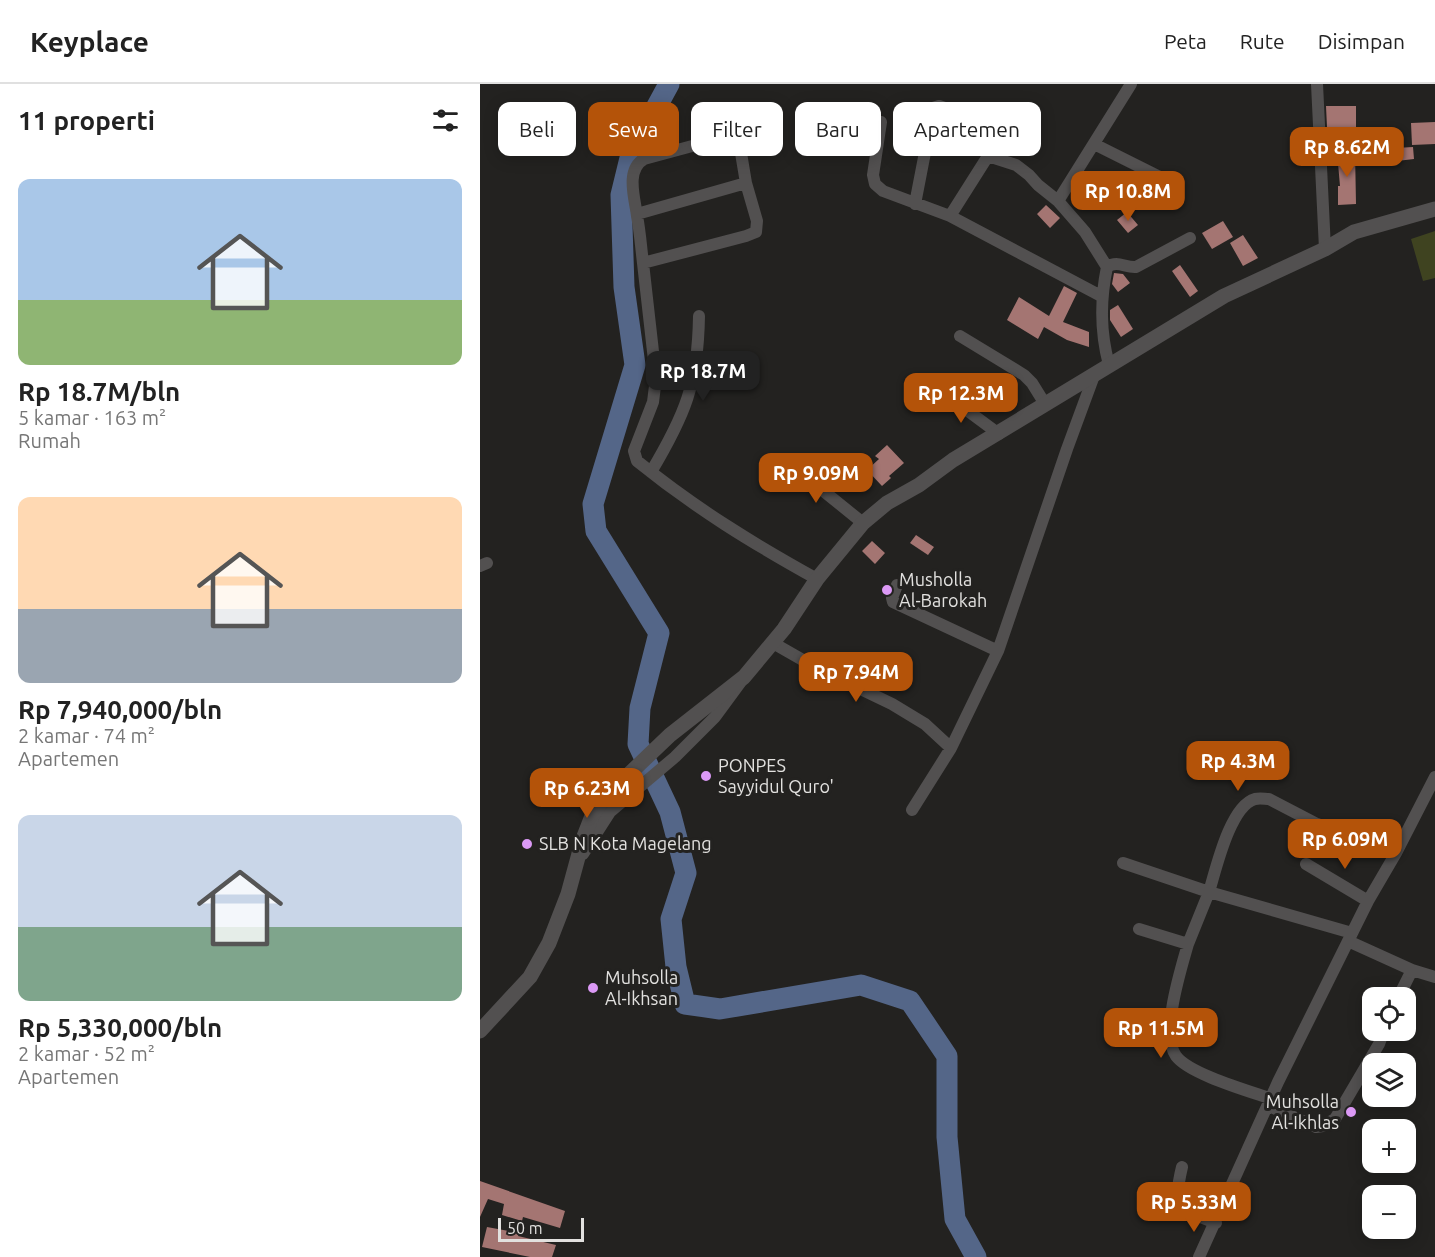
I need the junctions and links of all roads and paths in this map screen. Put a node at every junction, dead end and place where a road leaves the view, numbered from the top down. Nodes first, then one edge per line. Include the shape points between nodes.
1 (1131, 84) edge
2 (1317, 84) edge
3 (1094, 144) junction
4 (876, 156) edge
5 (924, 156) edge
6 (988, 156) joint
7 (1164, 179) dead end
8 (746, 183) junction
9 (1058, 201) junction
10 (915, 204) junction
11 (1435, 209) edge
12 (637, 214) junction
13 (950, 216) junction
14 (1190, 238) dead end
15 (1325, 249) junction
16 (643, 263) junction
17 (1107, 267) junction
18 (1101, 296) junction
19 (699, 316) dead end
20 (960, 336) dead end
21 (1108, 365) junction
22 (1095, 373) junction
23 (941, 391) dead end
24 (1046, 404) junction
25 (999, 434) junction
26 (795, 459) dead end
27 (651, 472) junction
28 (863, 523) junction
29 (817, 579) junction
30 (897, 585) dead end
31 (773, 643) junction
32 (998, 651) junction
33 (744, 676) junction
34 (951, 748) junction
35 (1435, 777) edge
36 (623, 790) junction
37 (912, 810) dead end
38 (1396, 854) junction
39 (1123, 863) dead end
40 (1306, 864) dead end
41 (1209, 892) junction
42 (1368, 901) junction
43 (1139, 929) dead end
44 (1350, 937) junction
45 (1188, 944) junction
46 (1412, 970) junction
47 (1435, 977) edge
48 (1404, 987) edge
49 (480, 1031) edge
50 (1380, 1041) edge
51 (1270, 1102) junction
52 (1182, 1167) dead end
53 (1216, 1223) junction
54 (1199, 1257) edge

1 - 3 street
2 - 15 street
3 - 7 street
3 - 9 street
4 - 10 street via 873,180 883,191
5 - 10 street
6 - 9 street via 1016,165
6 - 13 street
8 - 12 street
8 - 12 street via 740,141 733,135 644,159 638,163 633,182
8 - 16 street via 757,221 756,231
9 - 17 street via 1085,232
10 - 13 street
11 - 15 street via 1354,232
12 - 16 street
13 - 18 street
14 - 17 street via 1136,267 1118,263
15 - 21 street via 1224,296
16 - 27 street via 656,378 653,402 634,451 637,462
17 - 18 street
18 - 21 street
19 - 27 street via 692,389 674,434
20 - 24 street via 1024,375
21 - 22 street
22 - 24 street
22 - 32 street
23 - 25 street
24 - 25 street
25 - 28 street via 886,503
26 - 28 street via 816,485
27 - 29 street via 696,507
28 - 29 street
29 - 31 street
30 - 32 street via 891,597 893,602
31 - 33 street
31 - 34 street via 892,704 925,724
32 - 34 street
33 - 36 street via 670,735
33 - 36 street via 715,717 675,757
34 - 37 street
35 - 38 street
36 - 49 street via 605,797 592,816 549,944 530,977
38 - 41 street via 1317,824 1269,799 1255,799 1248,802 1229,828
38 - 42 street
39 - 41 street
40 - 42 street
41 - 44 street
41 - 45 street
42 - 44 street
43 - 45 street
44 - 46 street
44 - 51 street
45 - 51 street via 1174,997 1171,1046 1176,1056 1189,1068
46 - 47 street
46 - 48 street
50 - 51 street via 1329,1124 1316,1127
51 - 53 street
52 - 53 street via 1177,1197 1181,1207
53 - 54 street

